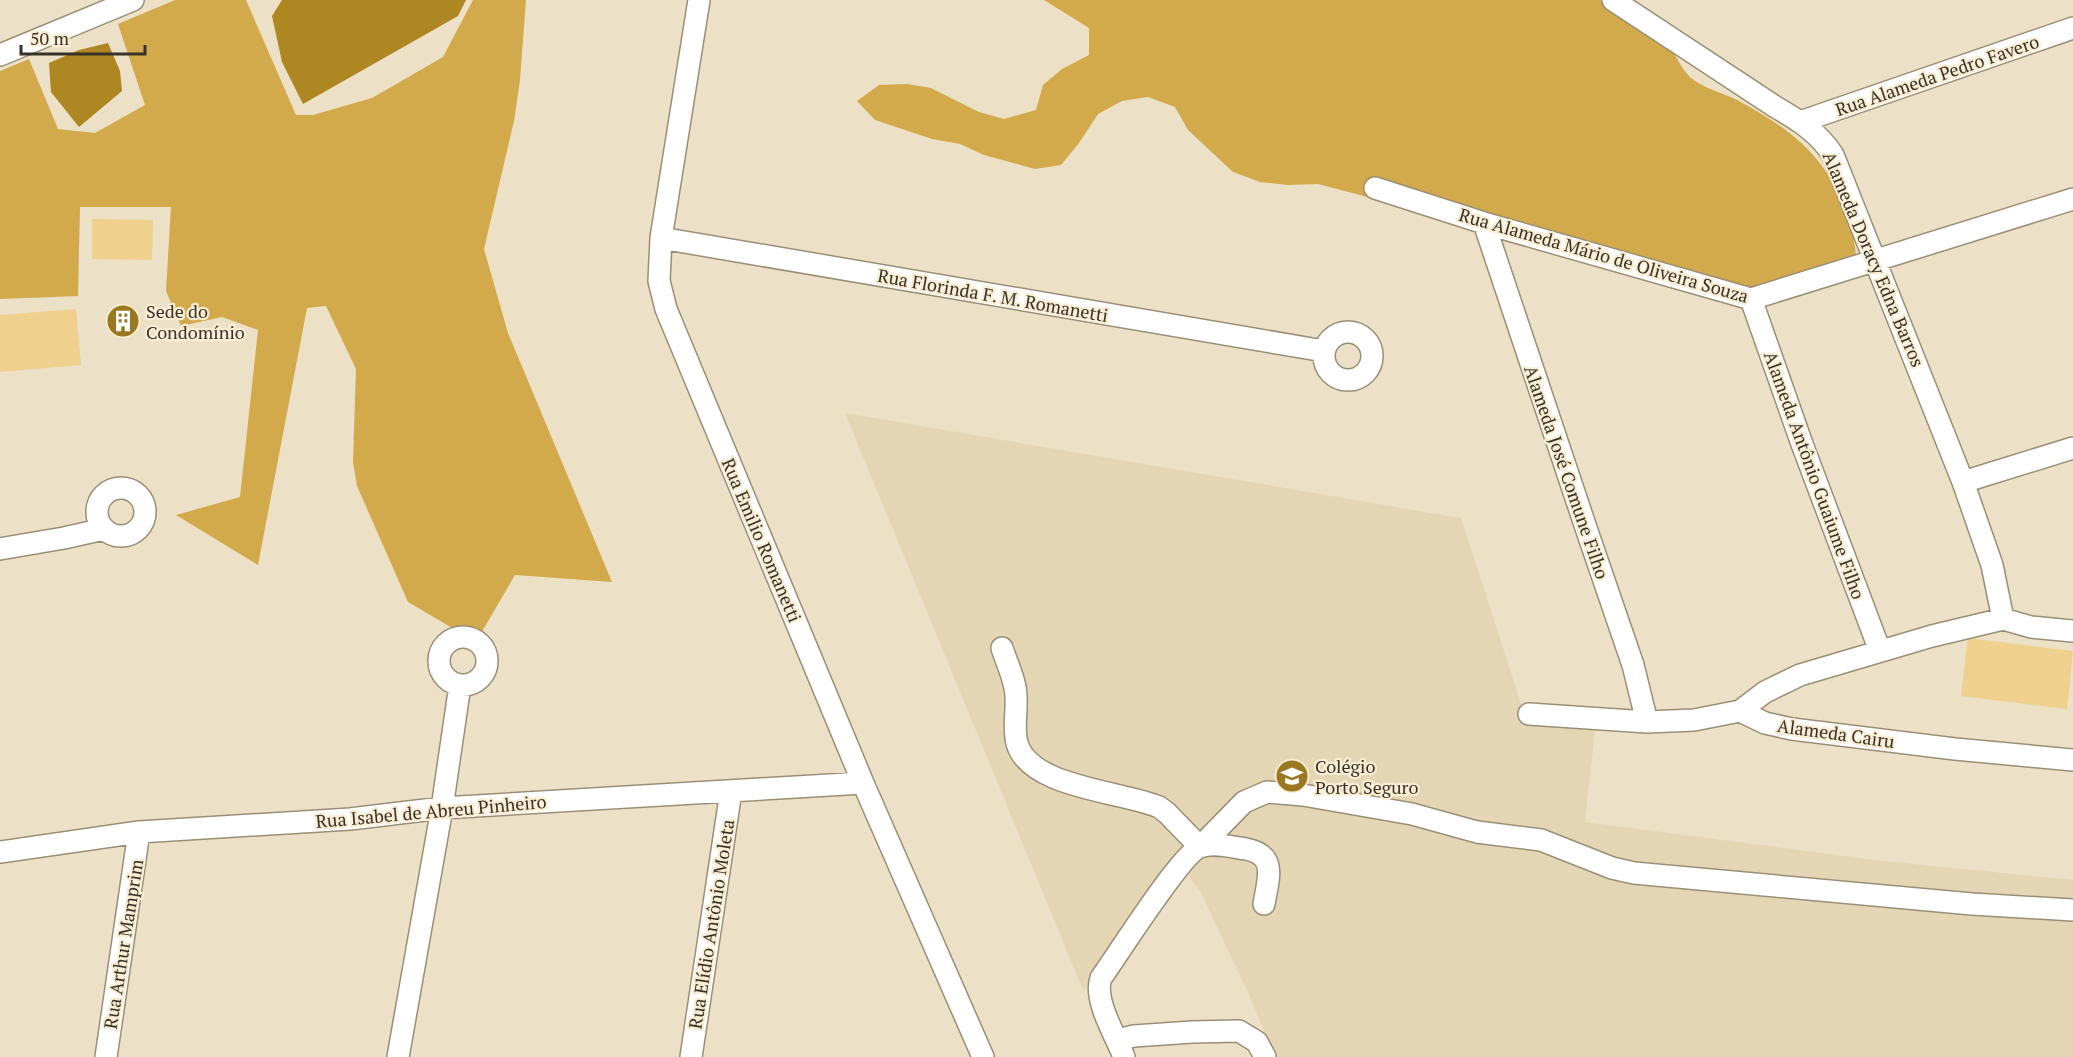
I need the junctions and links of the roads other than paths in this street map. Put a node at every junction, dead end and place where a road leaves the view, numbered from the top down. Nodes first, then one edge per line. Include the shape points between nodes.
1 (133, 0) edge
2 (699, 0) edge
3 (1613, 0) edge
4 (2073, 28) edge
5 (0, 55) edge
6 (1800, 122) junction
7 (1375, 188) dead end
8 (2073, 199) edge
9 (1484, 223) junction
10 (661, 238) junction
11 (1876, 261) junction
12 (1751, 299) junction
13 (1324, 351) dead end
14 (2073, 448) edge
15 (1963, 482) junction
16 (104, 529) dead end
17 (0, 549) edge
18 (2003, 618) junction
19 (2073, 630) edge
20 (1002, 648) dead end
21 (1880, 651) junction
22 (460, 685) dead end
23 (1740, 711) junction
24 (1529, 714) dead end
25 (1647, 722) junction
26 (2073, 760) edge
27 (863, 783) junction
28 (731, 791) junction
29 (442, 808) junction
30 (140, 832) junction
31 (1200, 847) junction
32 (0, 852) edge
33 (1264, 904) dead end
34 (2073, 910) edge
35 (1121, 1049) edge
36 (106, 1057) edge
37 (398, 1057) edge
38 (691, 1057) edge
39 (983, 1057) edge
40 (1265, 1057) edge

1 - 5 street
2 - 10 street, Rua Emilio Romanetti
3 - 6 street, Alameda Doracy Edna Barros
4 - 6 street, Rua Alameda Pedro Favero
6 - 11 street, Alameda Doracy Edna Barros via 1823,140 1833,155
7 - 9 street, Rua Alameda Mário de Oliveira Souza
8 - 11 street, Rua Alameda Mário de Oliveira Souza
9 - 12 street, Rua Alameda Mário de Oliveira Souza
9 - 25 street, Alameda José Comune Filho via 1633,664
10 - 13 street, Rua Florinda F. M. Romanetti
10 - 27 street, Rua Emilio Romanetti via 659,281 666,309
11 - 12 street, Rua Alameda Mário de Oliveira Souza
11 - 15 street, Alameda Doracy Edna Barros
12 - 21 street, Alameda Antônio Guaiume Filho
14 - 15 street
15 - 18 street, Alameda Doracy Edna Barros via 1992,565
16 - 17 street
18 - 19 street via 2031,627
18 - 21 street
20 - 31 street via 1016,694 1015,735 1029,764 1062,780 1159,807
21 - 23 street via 1800,675 1765,692
22 - 29 street
23 - 25 street via 1694,720
23 - 26 street, Alameda Cairu via 1765,723 1792,729
24 - 25 street
27 - 28 street, Rua Isabel de Abreu Pinheiro
27 - 39 street, Rua Emilio Romanetti
28 - 29 street, Rua Isabel de Abreu Pinheiro
28 - 38 street, Rua Elídio Antônio Moleta
29 - 30 street, Rua Isabel de Abreu Pinheiro via 350,819
29 - 37 street
30 - 32 street, Rua Isabel de Abreu Pinheiro
30 - 36 street, Rua Arthur Mamprim
31 - 33 street via 1222,845 1262,854 1269,872
31 - 34 street via 1244,802 1267,792 1390,810 1477,832 1541,840 1634,873
31 - 35 street via 1168,881 1101,978 1100,998
35 - 40 street via 1134,1036 1239,1031 1257,1042

